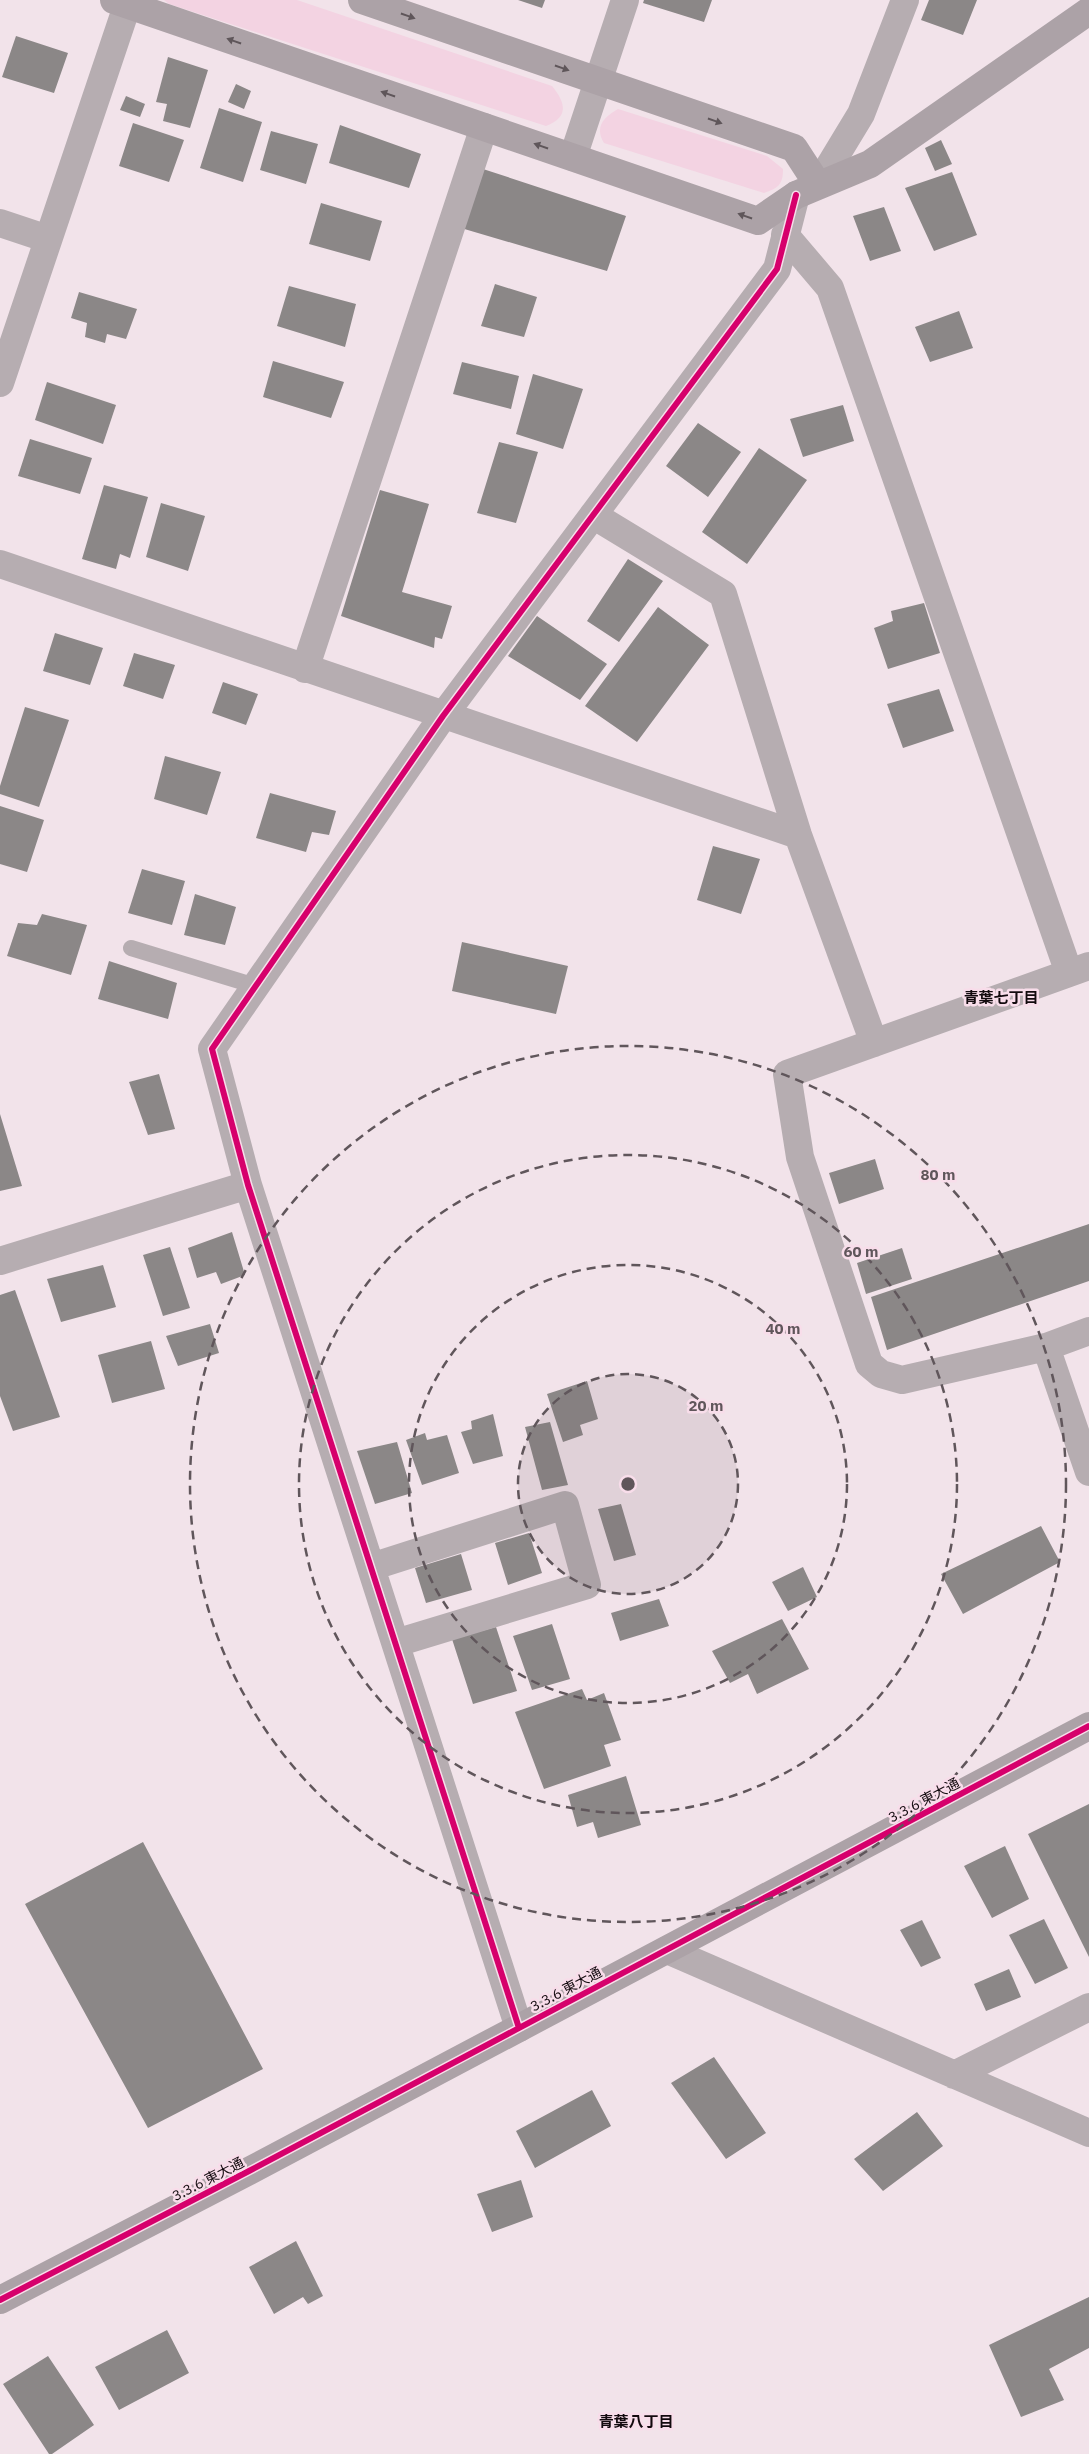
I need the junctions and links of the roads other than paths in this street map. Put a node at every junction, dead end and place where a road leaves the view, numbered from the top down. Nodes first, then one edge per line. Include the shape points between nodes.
1 (362, 0) edge
2 (625, 0) edge
3 (906, 0) edge
4 (124, 2) edge
5 (1089, 11) edge
6 (597, 80) junction
7 (484, 127) junction
8 (573, 157) junction
9 (807, 190) junction
10 (0, 223) edge
11 (785, 235) junction
12 (48, 239) junction
13 (0, 383) edge
14 (593, 515) junction
15 (0, 564) edge
16 (306, 668) junction
17 (444, 716) junction
18 (798, 835) junction
19 (131, 948) dead end
20 (1079, 969) edge
21 (256, 986) junction
22 (874, 1043) junction
23 (248, 1185) junction
24 (0, 1261) edge
25 (1089, 1330) edge
26 (1046, 1347) junction
27 (1089, 1472) edge
28 (371, 1567) junction
29 (396, 1643) junction
30 (1089, 1726) edge
31 (667, 1950) junction
32 (1089, 2007) edge
33 (519, 2028) junction
34 (954, 2075) junction
35 (1089, 2133) edge
36 (0, 2300) edge

1 -> 6 street
2 - 6 street
3 - 9 street via 861,114
7 -> 4 street
4 - 12 street
5 - 9 street via 870,164
6 - 8 street
6 -> 9 street via 794,148
8 -> 7 street
7 - 16 street
9 -> 8 street via 758,220
9 - 11 street
10 - 12 street
11 - 14 street via 777,269
11 - 20 street via 830,288
12 - 13 street
14 - 17 street
14 - 18 street via 723,594
15 - 16 street
16 - 17 street
17 - 18 street
17 - 21 street
18 - 22 street
19 - 21 lane
20 - 22 street
21 - 23 street via 212,1049
22 - 26 street via 787,1074 800,1157 869,1364 881,1374 902,1380
23 - 24 street
23 - 28 street
25 - 26 street
26 - 27 street
28 - 29 street
28 - 29 street via 565,1505 587,1585
29 - 33 street
30 - 31 street, 3.3.6 東大通
31 - 33 street, 3.3.6 東大通
31 - 34 street
32 - 34 street
33 - 36 street, 3.3.6 東大通
34 - 35 street

